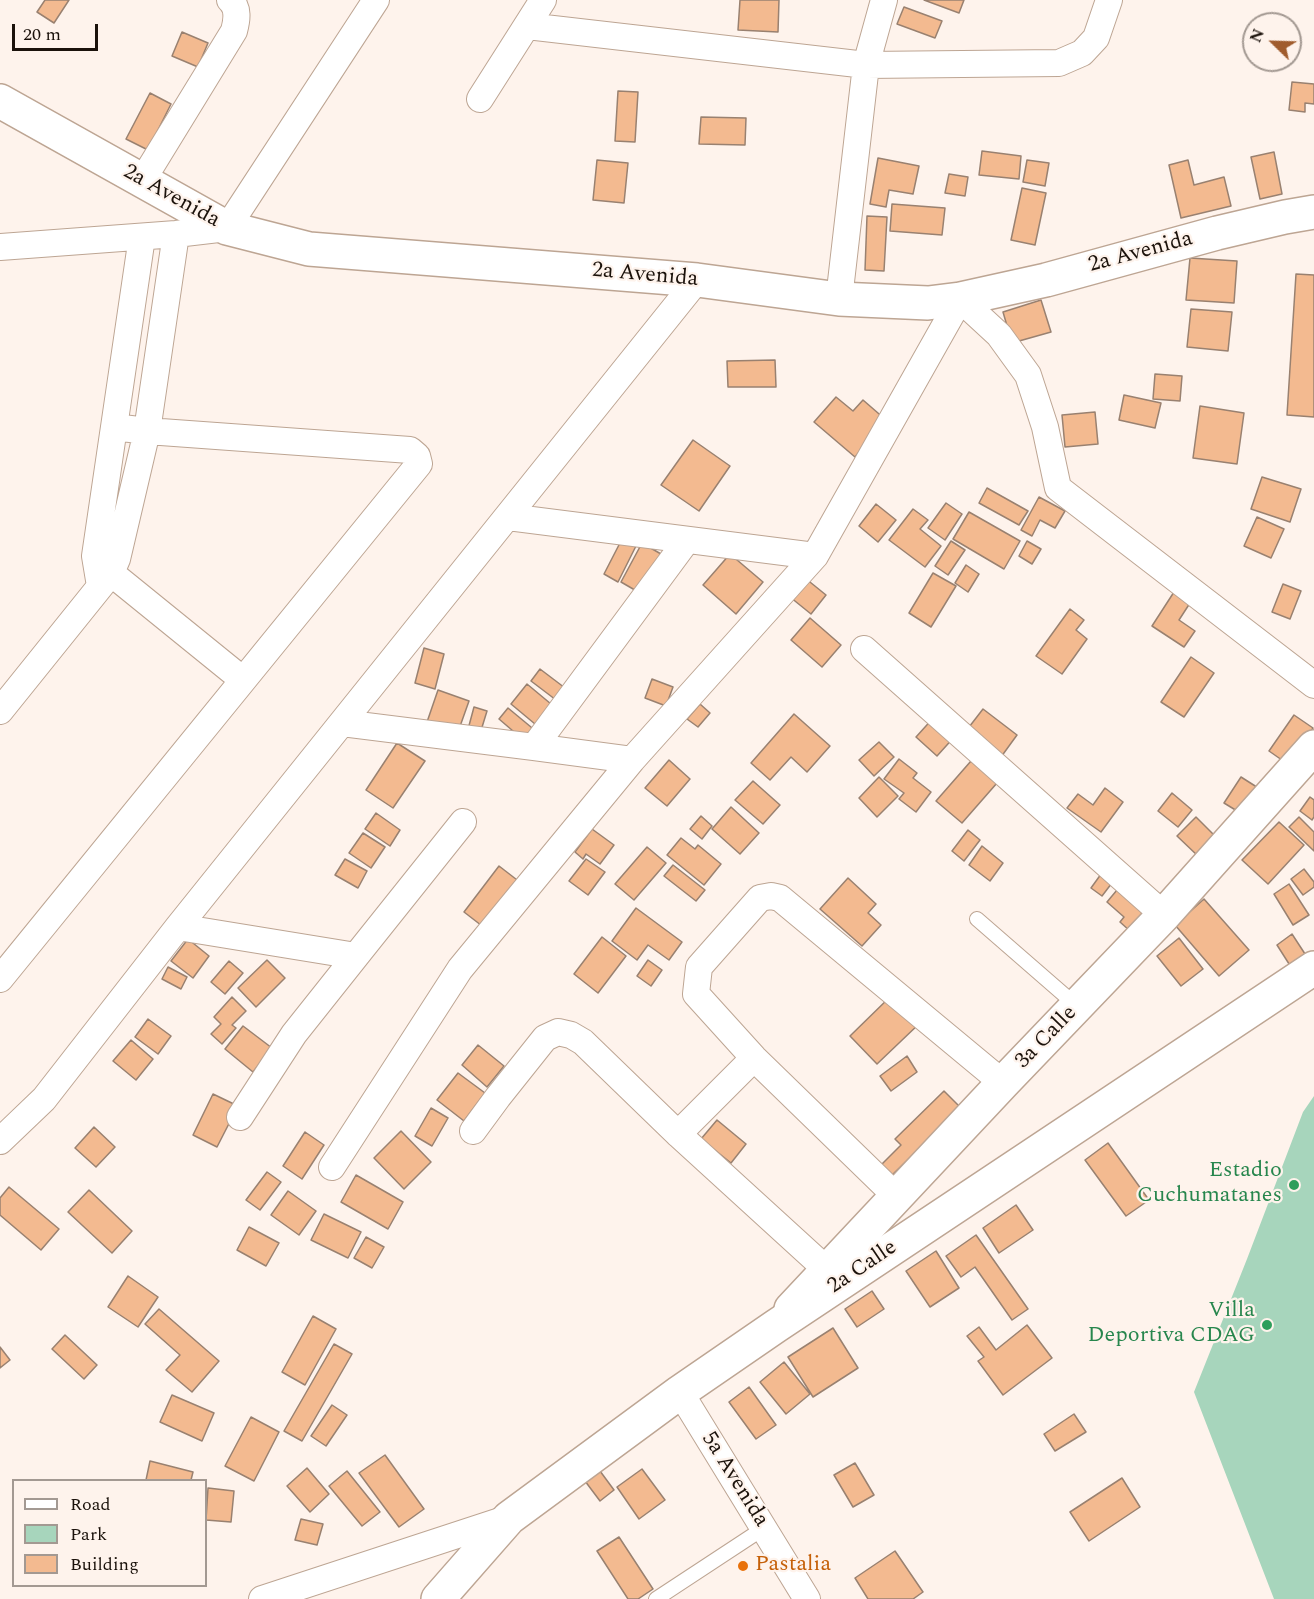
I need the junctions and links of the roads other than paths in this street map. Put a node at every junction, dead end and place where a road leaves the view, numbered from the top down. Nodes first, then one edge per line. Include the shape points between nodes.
1 (230, 0) edge
2 (376, 0) edge
3 (543, 0) edge
4 (884, 0) edge
5 (1110, 0) edge
6 (527, 26) junction
7 (866, 65) junction
8 (480, 99) dead end
9 (0, 101) edge
10 (142, 181) junction
11 (1314, 212) edge
12 (227, 228) junction
13 (176, 234) junction
14 (142, 237) junction
15 (0, 247) edge
16 (697, 280) junction
17 (839, 299) junction
18 (960, 299) junction
19 (114, 427) junction
20 (147, 431) junction
21 (102, 509) junction
22 (127, 515) junction
23 (508, 517) junction
24 (687, 540) junction
25 (815, 556) junction
26 (106, 580) junction
27 (864, 649) dead end
28 (243, 680) junction
29 (1314, 685) edge
30 (0, 711) edge
31 (342, 723) junction
32 (534, 747) junction
33 (1314, 747) edge
34 (632, 760) junction
35 (464, 822) dead end
36 (1164, 915) junction
37 (977, 919) dead end
38 (178, 927) junction
39 (356, 956) junction
40 (1314, 968) edge
41 (0, 979) edge
42 (1077, 1006) junction
43 (754, 1058) junction
44 (1003, 1083) junction
45 (240, 1117) dead end
46 (473, 1131) dead end
47 (678, 1134) junction
48 (0, 1141) edge
49 (332, 1167) dead end
50 (896, 1197) junction
51 (827, 1270) junction
52 (776, 1326) junction
53 (680, 1392) junction
54 (509, 1518) junction
55 (764, 1528) junction
56 (262, 1599) edge
57 (438, 1599) edge
58 (656, 1599) edge
59 (807, 1599) edge

1 - 10 street via 237,16 234,31
2 - 12 street
3 - 6 street
4 - 7 street
5 - 7 street via 1096,38 1082,53 1059,63
6 - 7 street
6 - 8 street
7 - 17 street
9 - 10 street, 2a Avenida
10 - 12 street, 2a Avenida
11 - 18 street, 2a Avenida
12 - 13 street
12 - 16 street, 2a Avenida via 309,249
13 - 14 street
13 - 20 street
14 - 15 street
14 - 19 street
16 - 17 street, 2a Avenida
16 - 23 street
17 - 18 street, 2a Avenida via 928,303
18 - 25 street
18 - 29 street via 999,335 1028,375 1045,427 1058,488
19 - 20 street
19 - 21 street
20 - 22 street
20 - 28 street via 410,450 417,456 419,464
21 - 22 street
21 - 26 street via 95,556
22 - 26 street via 117,559
23 - 24 street
23 - 31 street
24 - 25 street
24 - 32 street
25 - 34 street
26 - 28 street
26 - 30 street
27 - 36 street
28 - 41 street
31 - 32 street
31 - 38 street
32 - 34 street
33 - 36 street, 3a Calle
34 - 49 street via 460,969
35 - 39 street
36 - 42 street, 3a Calle
37 - 42 lane
38 - 39 street
38 - 48 street via 44,1099
39 - 45 street via 294,1034
40 - 52 street, 2a Calle
42 - 44 street, 3a Calle
43 - 44 street via 696,994 697,977 699,967 760,898 771,896 780,898
43 - 47 street
43 - 50 street
44 - 50 street, 3a Calle
46 - 47 street via 545,1038 558,1032 583,1042
47 - 51 street
50 - 51 street, 3a Calle
51 - 52 street, 3a Calle
52 - 53 street, 2a Calle
53 - 54 street, 2a Calle
53 - 55 street, 5a Avenida
54 - 56 street
54 - 57 street, 2a Calle
55 - 58 lane
55 - 59 street, 5a Avenida

